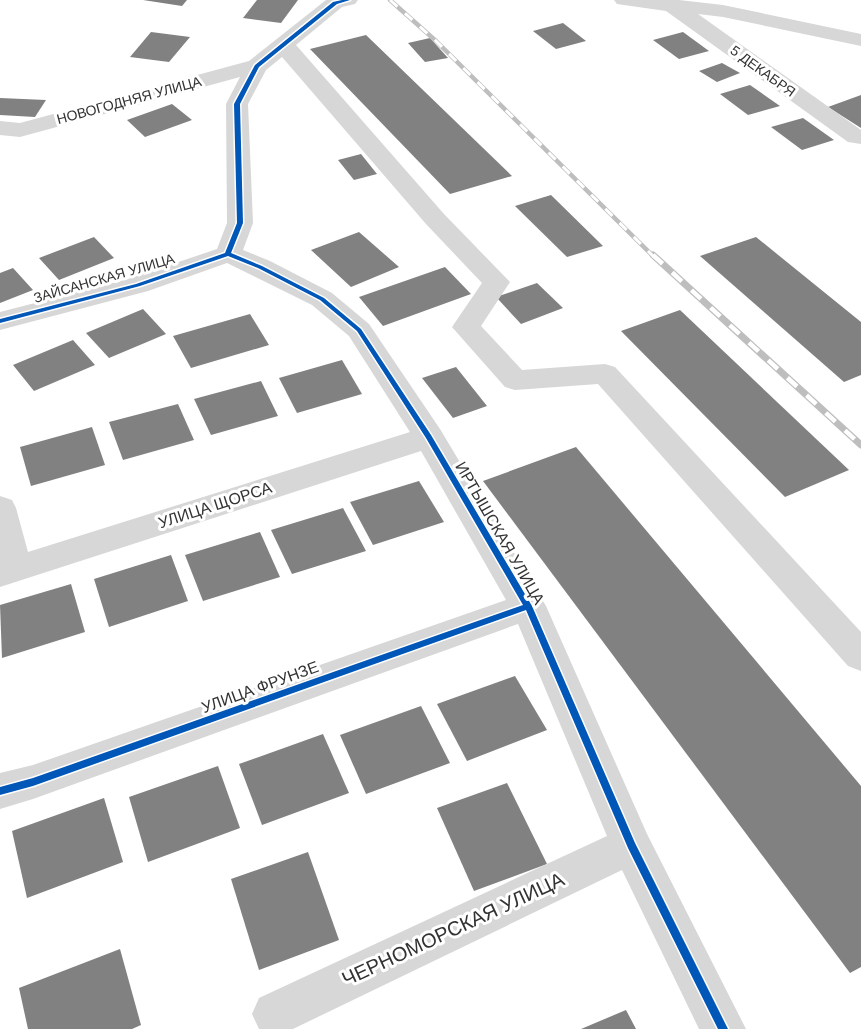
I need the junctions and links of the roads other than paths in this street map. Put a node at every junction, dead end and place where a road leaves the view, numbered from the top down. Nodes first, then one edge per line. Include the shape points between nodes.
1 (348, 0) edge
2 (624, 0) edge
3 (670, 3) edge
4 (861, 40) edge
5 (284, 44) junction
6 (257, 66) junction
7 (0, 128) edge
8 (861, 137) edge
9 (228, 254) junction
10 (0, 321) edge
11 (429, 437) junction
12 (0, 508) edge
13 (8, 571) edge
14 (528, 606) junction
15 (861, 656) edge
16 (0, 791) edge
17 (631, 845) junction
18 (275, 1014) dead end
19 (723, 1029) edge

1 - 5 street via 335,3
2 - 3 street
3 - 4 street
3 - 8 street, 5 ДЕКАБРЯ
5 - 6 street
5 - 15 street via 435,219 496,282 466,327 515,380 605,374
6 - 7 street, НОВОГОДНЯЯ УЛИЦА via 20,129
6 - 9 street via 237,104 240,223
9 - 10 street, ЗАЙСАНСКАЯ УЛИЦА via 138,285
9 - 11 street, ИРТЫШСКАЯ УЛИЦА via 322,299 359,330
11 - 13 street, УЛИЦА ЩОРСА
11 - 14 street, ИРТЫШСКАЯ УЛИЦА
12 - 13 street
14 - 16 street, УЛИЦА ФРУНЗЕ
14 - 17 street, ИРТЫШСКАЯ УЛИЦА
17 - 18 street, ЧЕРНОМОРСКАЯ УЛИЦА
17 - 19 street, ИРТЫШСКАЯ УЛИЦА

